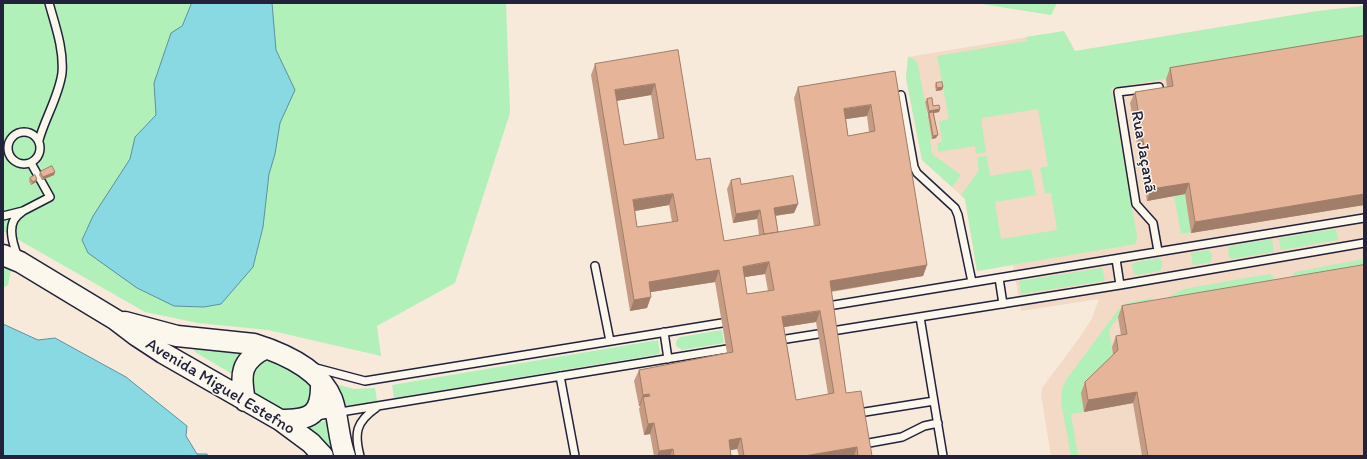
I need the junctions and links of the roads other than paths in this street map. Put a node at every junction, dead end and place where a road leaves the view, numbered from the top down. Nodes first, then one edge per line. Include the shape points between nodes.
1 (49, 3) edge
2 (1159, 87) edge
3 (901, 95) dead end
4 (39, 140) junction
5 (3, 157) edge
6 (11, 157) junction
7 (31, 163) junction
8 (23, 210) junction
9 (3, 216) edge
10 (1364, 218) edge
11 (1364, 243) edge
12 (1158, 251) junction
13 (10, 254) edge
14 (1116, 259) junction
15 (595, 266) dead end
16 (999, 278) junction
17 (972, 282) junction
18 (1120, 285) junction
19 (1003, 304) junction
20 (828, 306) edge
21 (920, 317) junction
22 (116, 320) junction
23 (722, 323) dead end
24 (664, 332) junction
25 (832, 332) edge
26 (818, 334) dead end
27 (780, 340) edge
28 (610, 341) junction
29 (266, 348) junction
30 (726, 349) dead end
31 (668, 359) junction
32 (300, 364) junction
33 (560, 376) junction
34 (321, 382) junction
35 (934, 400) junction
36 (245, 401) junction
37 (378, 407) junction
38 (865, 412) edge
39 (336, 413) junction
40 (308, 418) junction
41 (280, 420) junction
42 (938, 423) junction
43 (869, 443) edge
44 (322, 456) edge
45 (345, 456) edge
46 (360, 456) edge
47 (575, 456) edge
48 (944, 456) edge

1 - 4 lane via 61,50 62,73
2 - 12 lane, Rua Jaçanã via 1118,92 1136,204 1153,222
3 - 17 lane via 914,167 917,173 955,208
4 - 6 lane via 31,133 20,132 9,143
4 - 7 lane via 41,150
5 - 6 lane
6 - 7 lane via 18,164
7 - 8 lane via 50,197
8 - 9 lane
8 - 13 lane via 14,220 14,247
10 - 12 lane
11 - 18 lane
12 - 14 lane
13 - 22 main road, Avenida Miguel Estefno
14 - 16 lane
14 - 18 lane
15 - 28 lane
16 - 17 lane
16 - 19 lane
17 - 20 lane
18 - 19 lane
19 - 21 lane
21 - 25 lane
21 - 35 lane
22 - 29 main road, Avenida Miguel Estefno via 177,336 236,341
22 - 36 main road, Avenida Miguel Estefno via 156,349
23 - 24 lane
24 - 28 lane
24 - 31 lane
26 - 27 lane
28 - 32 lane via 365,381
29 - 32 main road, Avenida Miguel Estefno
29 - 36 main road via 254,354 244,367
30 - 31 lane
31 - 33 lane
32 - 34 main road, Avenida Miguel Estefno
33 - 37 lane
33 - 47 lane
34 - 39 main road, Avenida Miguel Estefno via 331,398
34 - 40 main road via 320,404
35 - 38 lane
35 - 42 lane
36 - 41 main road, Avenida Miguel Estefno
37 - 39 lane
37 - 46 lane via 359,424 356,432
39 - 40 lane
39 - 45 main road, Avenida Miguel Estefno
40 - 41 main road
41 - 44 main road, Avenida Miguel Estefno
42 - 43 lane via 924,426 902,438
42 - 48 lane

